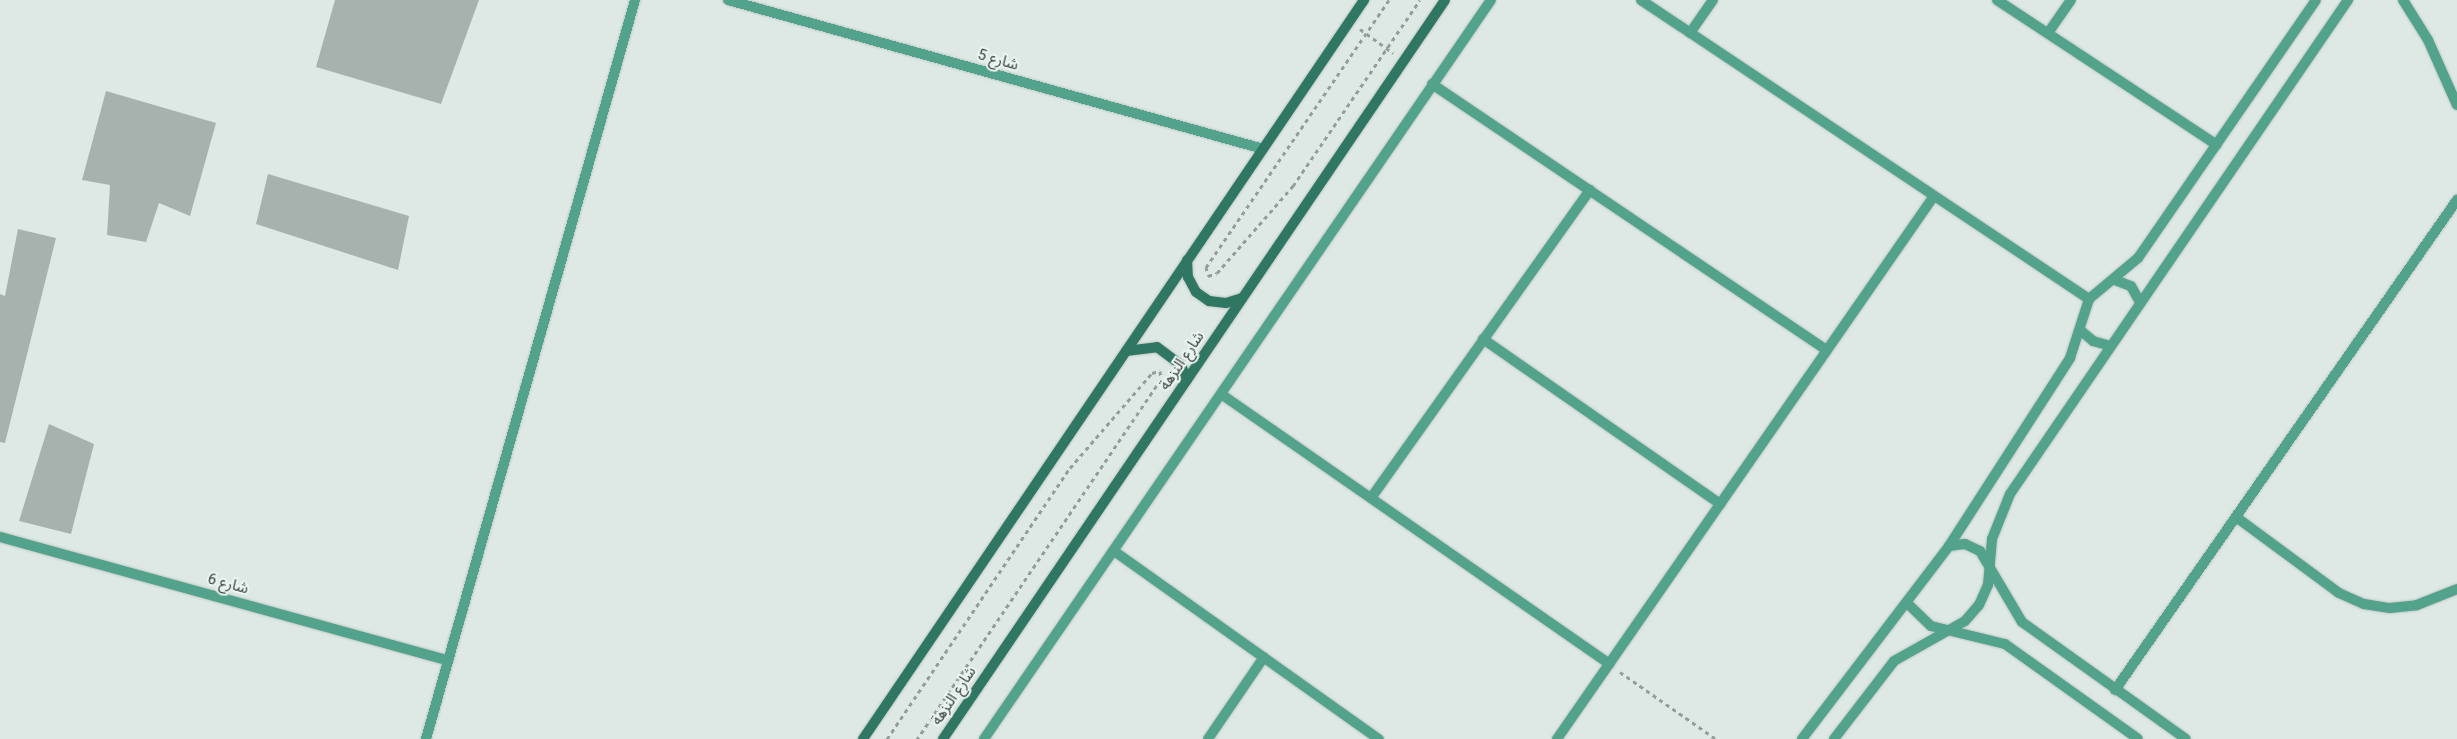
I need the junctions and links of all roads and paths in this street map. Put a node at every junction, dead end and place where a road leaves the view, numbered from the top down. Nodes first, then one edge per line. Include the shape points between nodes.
1 (635, 0) edge
2 (728, 0) edge
3 (1364, 0) edge
4 (1389, 0) edge
5 (1420, 0) edge
6 (1445, 0) edge
7 (1491, 0) edge
8 (1642, 0) edge
9 (1713, 0) edge
10 (1997, 0) edge
11 (2070, 0) edge
12 (2316, 0) edge
13 (2348, 0) edge
14 (2403, 0) edge
15 (1349, 21) junction
16 (1690, 33) junction
17 (2048, 33) junction
18 (1366, 34) junction
19 (1387, 49) junction
20 (1404, 61) junction
21 (1432, 84) junction
22 (2457, 105) edge
23 (2217, 145) junction
24 (1260, 148) junction
25 (1590, 190) junction
26 (1934, 196) junction
27 (2457, 200) edge
28 (1187, 260) junction
29 (2115, 280) junction
30 (1242, 298) junction
31 (2089, 299) junction
32 (2140, 302) junction
33 (2080, 330) junction
34 (1484, 339) junction
35 (2110, 346) junction
36 (1126, 350) junction
37 (1827, 350) junction
38 (1187, 380) junction
39 (1221, 394) junction
40 (1371, 498) junction
41 (1720, 504) junction
42 (2236, 517) junction
43 (0, 537) edge
44 (1948, 546) junction
45 (1114, 551) junction
46 (1990, 564) junction
47 (2457, 589) edge
48 (1907, 603) junction
49 (1946, 632) junction
50 (1264, 657) junction
51 (448, 660) junction
52 (1609, 664) junction
53 (2116, 690) junction
54 (426, 739) edge
55 (863, 739) edge
56 (887, 739) edge
57 (917, 739) edge
58 (943, 739) edge
59 (984, 739) edge
60 (1208, 739) edge
61 (1379, 739) edge
62 (1557, 739) edge
63 (1716, 739) edge
64 (1802, 739) edge
65 (1834, 739) edge
66 (2138, 739) edge
67 (2186, 739) edge

1 - 51 street
2 - 24 street, شارع 5
3 - 15 main road
4 - 18 path
5 - 19 path
6 - 20 main road, شارع النزهة
7 - 21 street
8 - 16 street
9 - 16 street
10 - 17 street
11 - 17 street
12 - 23 street
13 - 32 street
14 - 22 street via 2428,40
15 - 18 path
15 - 24 main road
16 - 26 street
17 - 23 street
18 - 19 path
18 - 19 path via 1206,267 1208,276 1217,273 1283,198
19 - 20 path
20 - 30 main road, شارع النزهة
21 - 25 street
21 - 39 street
23 - 29 street via 2138,258
24 - 28 main road
25 - 34 street
25 - 37 street
26 - 31 street
26 - 37 street
27 - 42 street
28 - 30 main road via 1188,277 1202,297 1226,303
28 - 36 main road
29 - 31 street
29 - 32 street via 2131,286
30 - 38 main road, شارع النزهة
31 - 33 street
32 - 35 street
33 - 35 street via 2093,341
33 - 44 street via 2070,358
34 - 40 street
34 - 41 street
35 - 46 street via 2010,494 1992,539
36 - 38 main road via 1157,348 1181,365
36 - 55 main road
37 - 41 street
38 - 58 main road, شارع النزهة
39 - 40 street
39 - 45 street
40 - 52 street
41 - 52 street
42 - 47 street via 2339,593 2364,604 2390,608 2417,605
42 - 53 street
43 - 51 street, شارع 6
44 - 46 street via 1965,544 1980,551
44 - 48 street
45 - 50 street
45 - 59 street
46 - 49 street via 1988,586 1979,605
46 - 53 street via 2003,595 2022,622
48 - 49 street via 1931,626
48 - 64 street
49 - 65 street via 1918,643 1894,661
49 - 66 street via 1976,634 2005,644
50 - 60 street
50 - 61 street
51 - 54 street
52 - 62 street
52 - 63 path
53 - 67 street
56 - 57 path via 1070,468 1152,373 1160,371 1161,379

